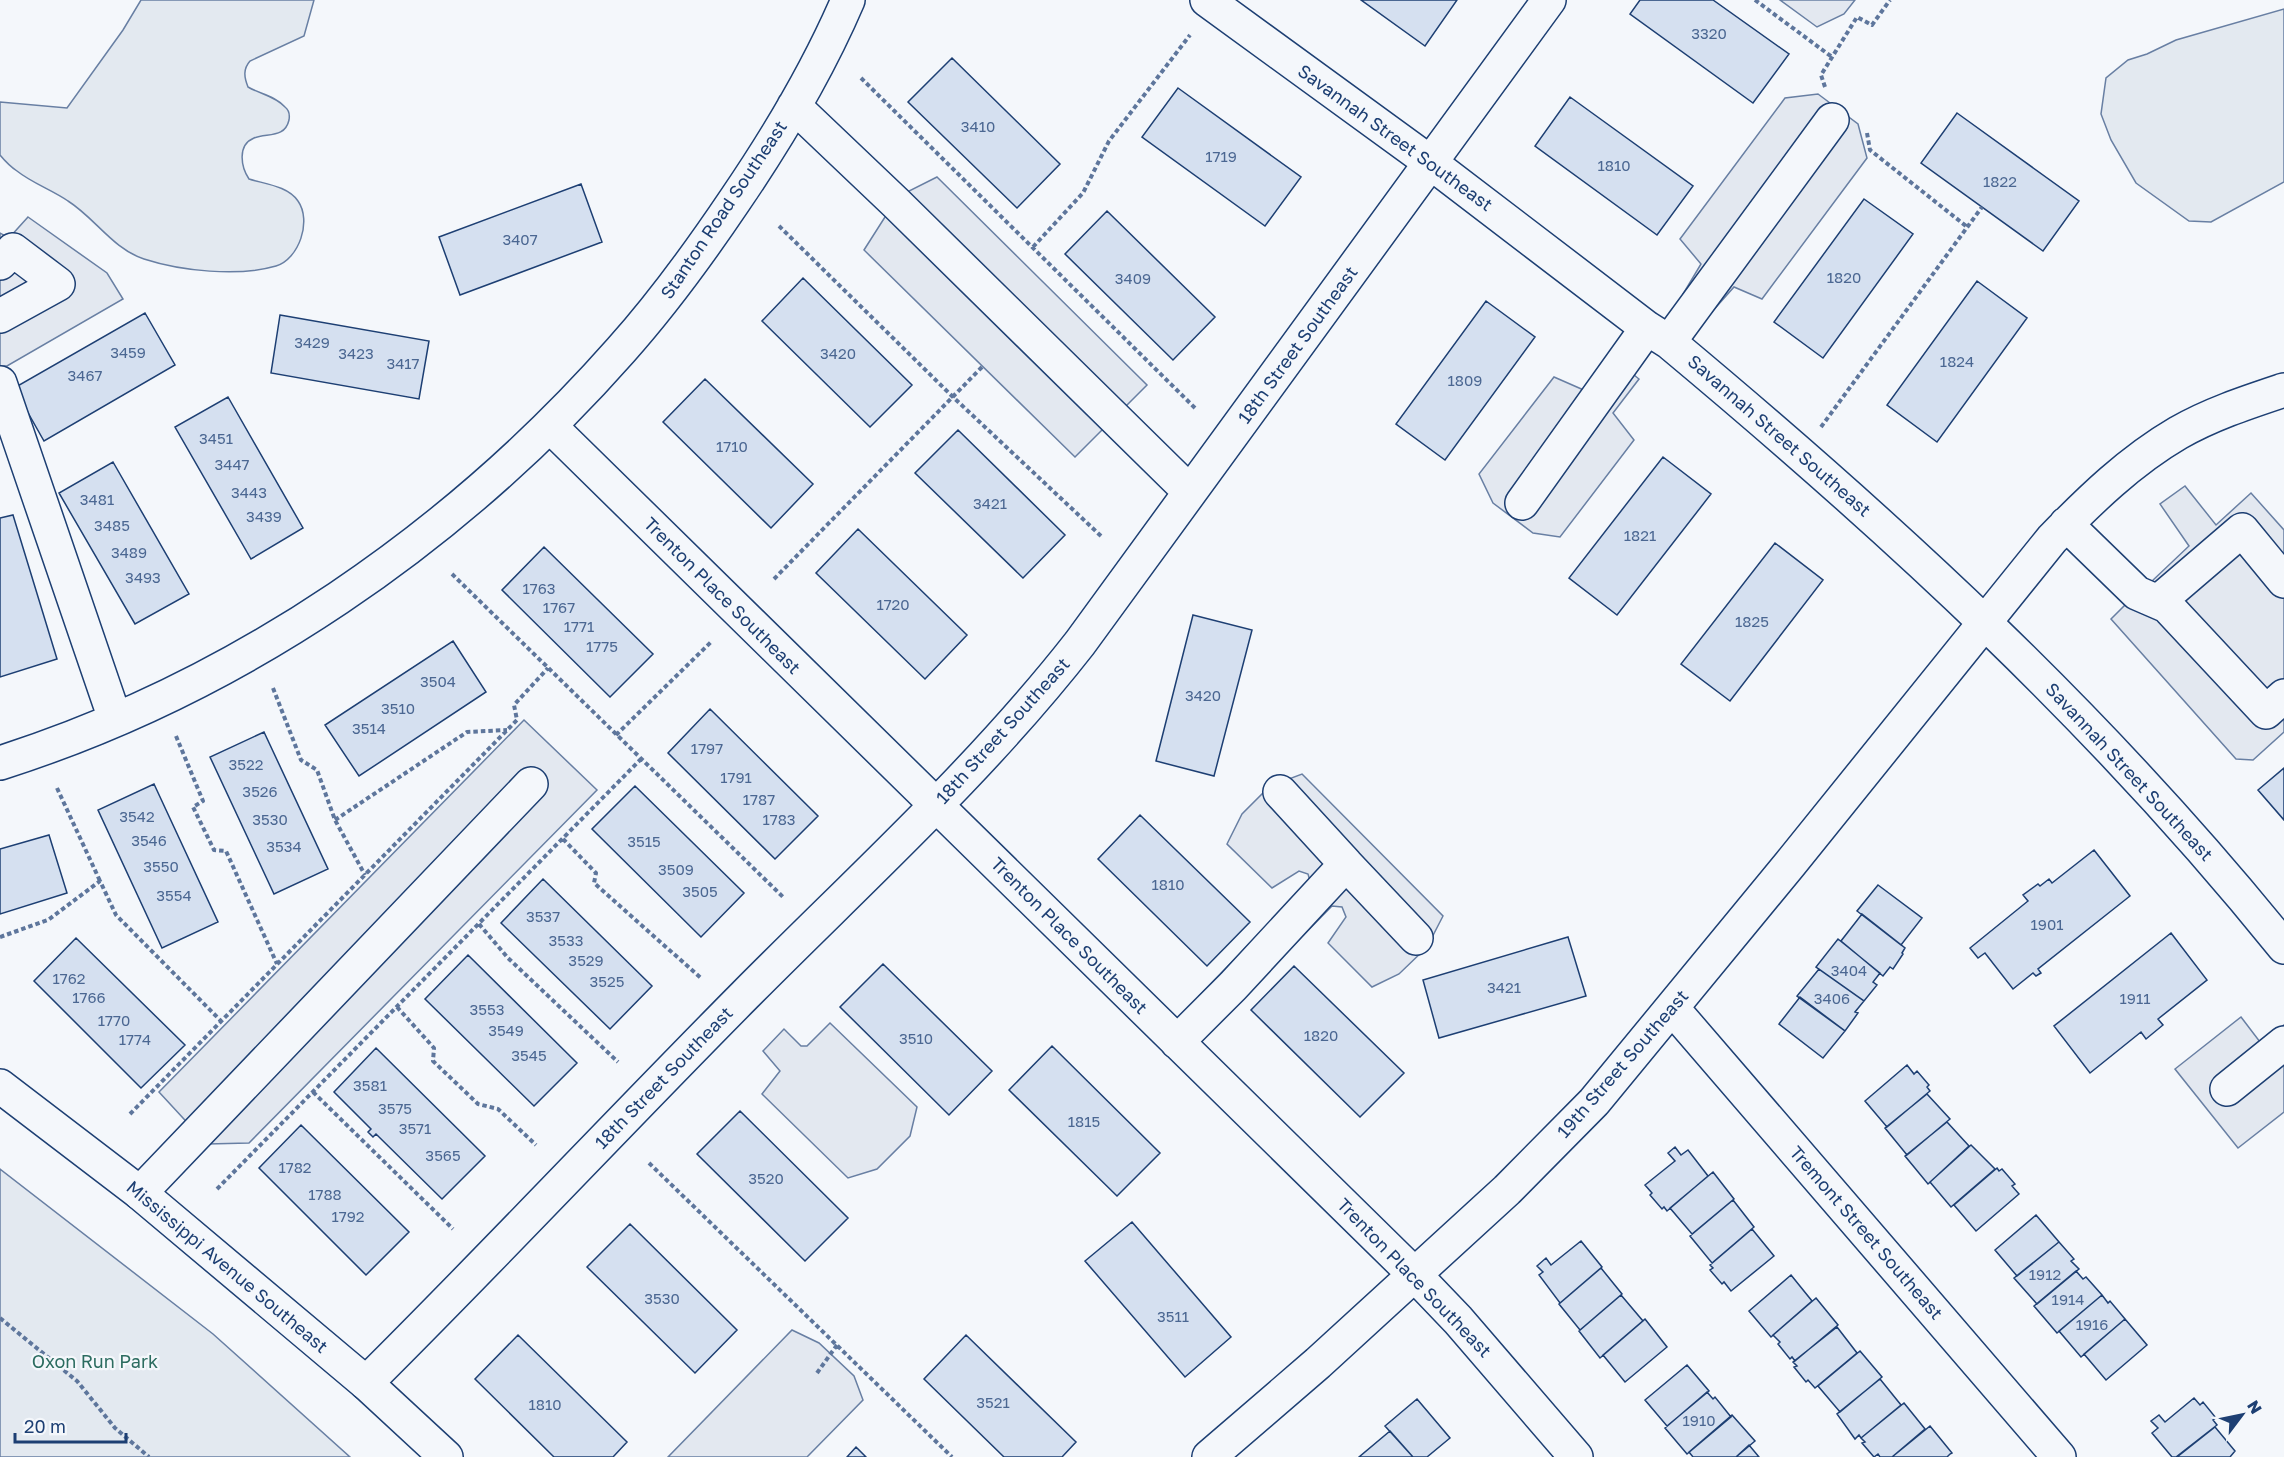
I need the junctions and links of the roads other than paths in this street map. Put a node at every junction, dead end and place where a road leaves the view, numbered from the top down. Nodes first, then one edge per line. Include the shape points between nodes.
1 (848, 0) edge
2 (1207, 0) edge
3 (1549, 0) edge
4 (794, 106) junction
5 (1832, 120) dead end
6 (1431, 163) junction
7 (0, 263) edge
8 (0, 316) edge
9 (1658, 335) junction
10 (0, 383) edge
11 (2284, 390) edge
12 (550, 426) junction
13 (1190, 492) junction
14 (1522, 503) dead end
15 (2066, 524) junction
16 (2284, 581) edge
17 (2158, 602) junction
18 (1985, 621) junction
19 (2284, 696) edge
20 (115, 719) junction
21 (0, 763) edge
22 (531, 784) dead end
23 (1280, 792) dead end
24 (936, 805) junction
25 (1346, 864) junction
26 (1416, 938) dead end
27 (2284, 947) edge
28 (1672, 1009) junction
29 (1177, 1042) junction
30 (2284, 1043) edge
31 (0, 1086) edge
32 (2227, 1089) dead end
33 (140, 1193) junction
34 (1414, 1274) junction
35 (366, 1383) junction
36 (446, 1457) edge
37 (1209, 1457) edge
38 (1576, 1457) edge
39 (2059, 1457) edge

1 - 4 street, Stanton Road Southeast
2 - 6 street, Savannah Street Southeast
3 - 6 street, 18th Street Southeast
4 - 12 street, Stanton Road Southeast via 671,290 622,350
4 - 13 street
5 - 9 street
6 - 9 street, Savannah Street Southeast
6 - 13 street, 18th Street Southeast
7 - 8 street via 13,250 58,284
9 - 14 street
9 - 18 street, Savannah Street Southeast via 1800,453
10 - 20 street
11 - 15 street, 19th Street Southeast via 2223,411 2177,433 2117,476
12 - 20 street, Stanton Road Southeast via 457,510 345,593 227,665
12 - 24 street, Trenton Place Southeast
13 - 24 street, 18th Street Southeast via 1040,695
15 - 17 street via 2137,593
15 - 18 street, 19th Street Southeast
16 - 17 street via 2242,530
17 - 19 street via 2167,606 2266,712
18 - 27 street, Savannah Street Southeast via 2129,768
18 - 28 street, 19th Street Southeast
20 - 21 street, Stanton Road Southeast
22 - 33 street
23 - 25 street
24 - 29 street, Trenton Place Southeast
24 - 35 street, 18th Street Southeast
25 - 26 street
25 - 29 street
28 - 34 street, 19th Street Southeast via 1560,1138
28 - 39 street, Tremont Street Southeast
29 - 34 street, Trenton Place Southeast
30 - 32 street
31 - 33 street, Mississippi Avenue Southeast
33 - 35 street, Mississippi Avenue Southeast
34 - 37 street, 19th Street Southeast
34 - 38 street, Trenton Place Southeast
35 - 36 street, Mississippi Avenue Southeast

